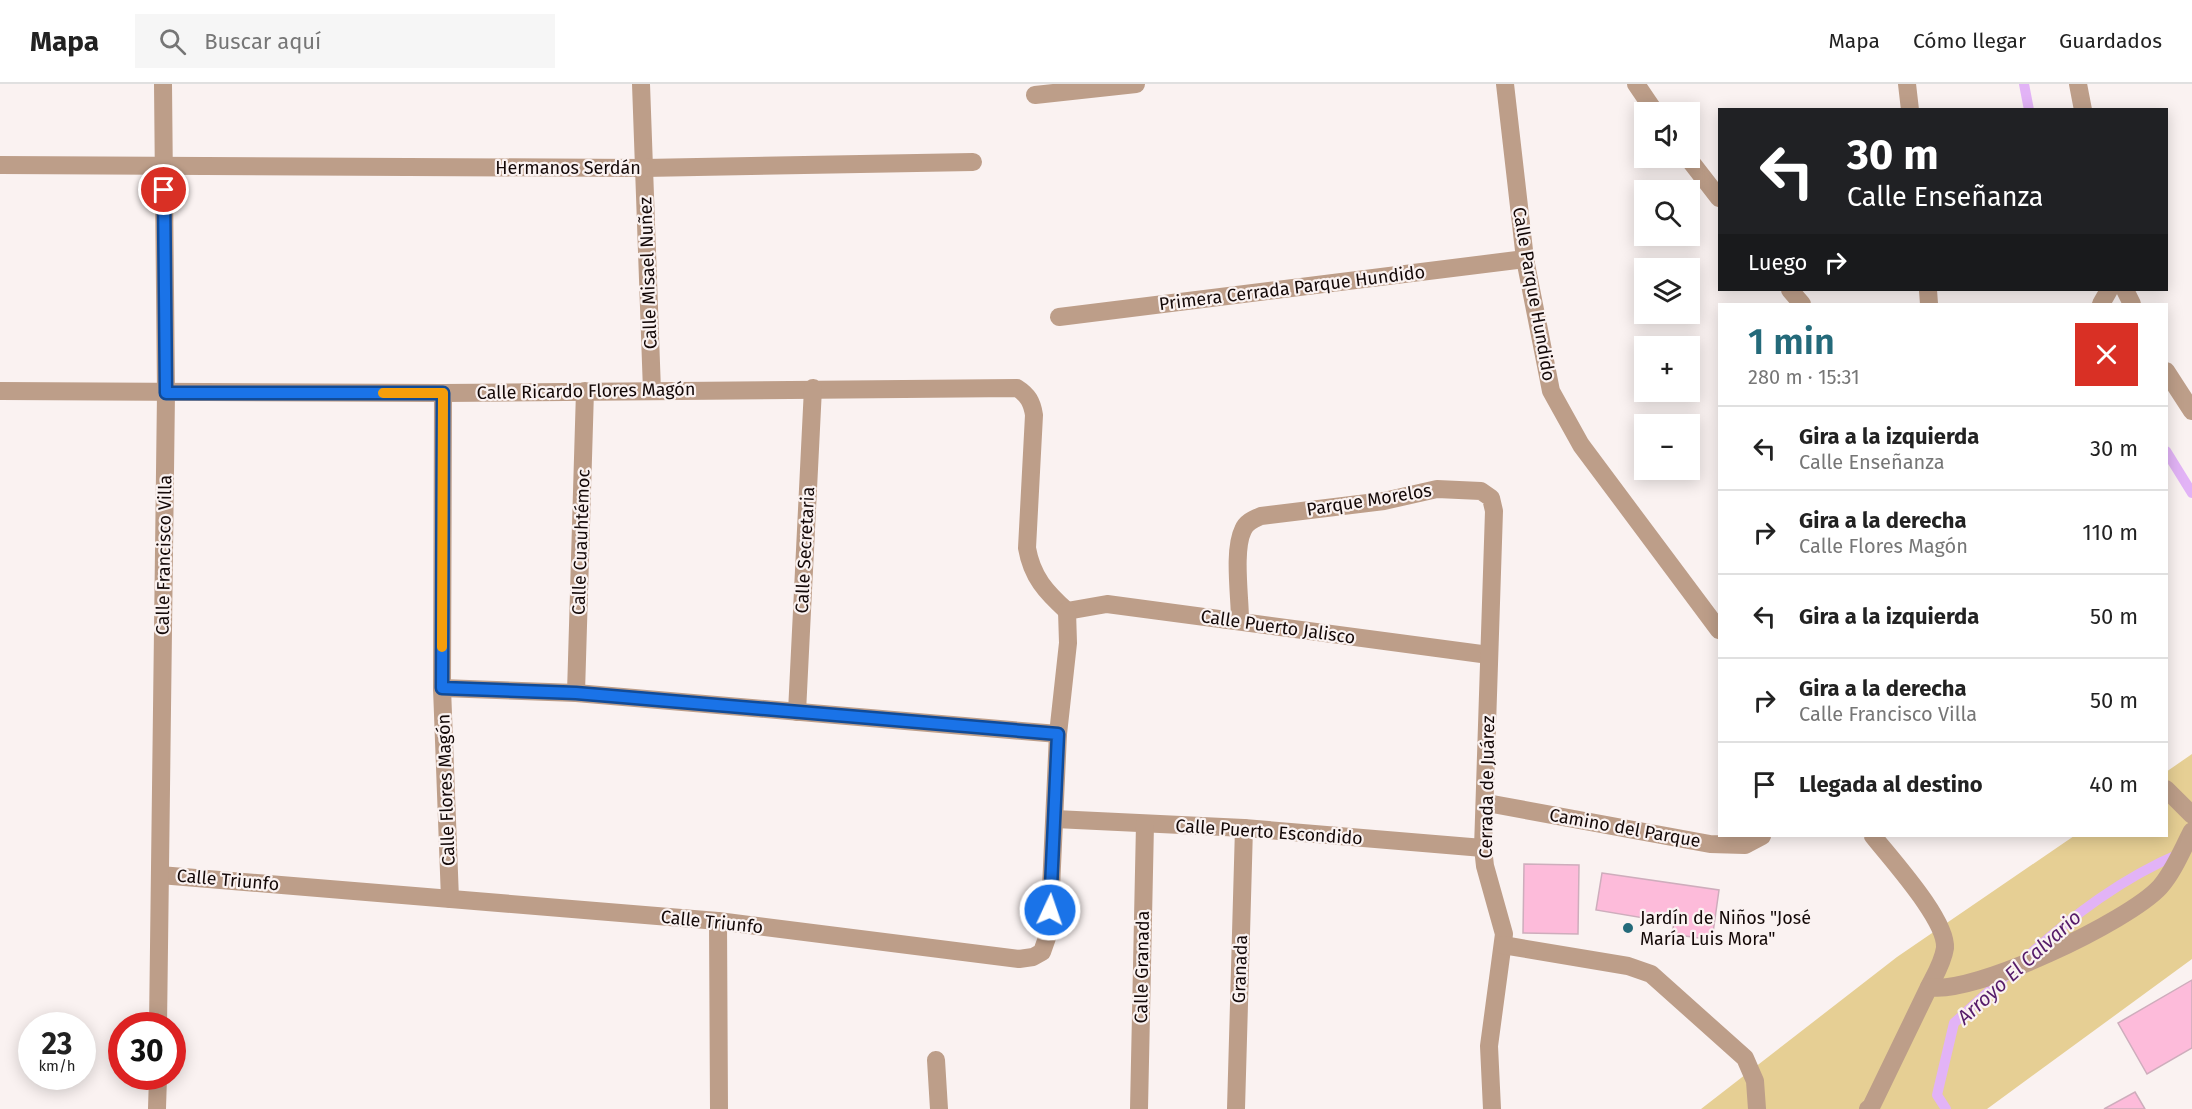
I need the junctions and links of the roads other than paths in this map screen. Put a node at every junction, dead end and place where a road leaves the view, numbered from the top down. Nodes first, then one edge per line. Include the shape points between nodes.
1 (164, 84) edge
2 (641, 84) edge
3 (1136, 84) edge
4 (1505, 84) edge
5 (1636, 84) edge
6 (1907, 84) edge
7 (2078, 84) edge
8 (1035, 95) dead end
9 (1648, 102) edge
10 (1910, 108) edge
11 (2083, 108) edge
12 (973, 162) dead end
13 (0, 165) edge
14 (164, 167) junction
15 (644, 168) junction
16 (1696, 168) edge
17 (1718, 197) edge
18 (1525, 260) junction
19 (1791, 291) edge
20 (1801, 303) edge
21 (1059, 317) dead end
22 (2168, 374) edge
23 (813, 388) junction
24 (0, 391) edge
25 (585, 391) junction
26 (652, 391) junction
27 (166, 393) junction
28 (443, 393) junction
29 (2192, 411) edge
30 (1491, 498) joint
31 (1067, 611) junction
32 (1240, 620) junction
33 (1718, 629) edge
34 (1489, 654) junction
35 (442, 688) junction
36 (576, 693) junction
37 (798, 712) junction
38 (1058, 734) junction
39 (2168, 791) edge
40 (1487, 803) junction
41 (2192, 815) edge
42 (1055, 819) junction
43 (1145, 824) junction
44 (1244, 828) junction
45 (2192, 831) edge
46 (1760, 837) edge
47 (1874, 837) edge
48 (1483, 848) junction
49 (160, 875) junction
50 (450, 898) junction
51 (718, 921) junction
52 (1503, 945) junction
53 (1929, 987) junction
54 (158, 1012) edge
55 (936, 1060) dead end
56 (158, 1090) edge
57 (1870, 1108) edge
58 (158, 1109) edge
59 (719, 1109) edge
60 (939, 1109) edge
61 (1140, 1109) edge
62 (1236, 1109) edge
63 (1492, 1109) edge
64 (1757, 1109) edge

1 - 14 street, Calle Francisco Villa
2 - 15 street, Calle Misael Nuñez
3 - 8 street
4 - 18 street, Calle Parque Hundido
5 - 9 street
6 - 10 street
7 - 11 street
12 - 15 street, Hermanos Serdán
13 - 14 street, Hermanos Serdán
14 - 15 street, Hermanos Serdán
14 - 27 street, Calle Francisco Villa
15 - 26 street, Calle Misael Nuñez
16 - 17 street
18 - 21 street, Primera Cerrada Parque Hundido
18 - 33 street, Calle Parque Hundido via 1549,383 1566,423
19 - 20 street
22 - 29 street
23 - 26 street, Calle Ricardo Flores Magón
23 - 31 street, Calle Ricardo Flores Magón via 1006,387 1026,393 1034,416 1029,561 1043,589
23 - 37 street, Calle Secretaria
24 - 27 street, Calle Ricardo Flores Magón
25 - 26 street, Calle Ricardo Flores Magón
25 - 28 street, Calle Ricardo Flores Magón
25 - 36 street, Calle Cuauhtémoc
27 - 28 street, Calle Ricardo Flores Magón
27 - 49 street, Calle Francisco Villa
28 - 35 street, Calle Flores Magón
30 - 32 street, Parque Morelos via 1482,491 1437,489 1384,501 1261,516 1247,524 1239,542
30 - 34 street, Cerrada de Juárez via 1494,511
31 - 32 street, Calle Puerto Jalisco via 1107,604
31 - 38 street, Calle Triunfo via 1068,643
32 - 34 street, Calle Puerto Jalisco via 1299,632
34 - 40 street, Cerrada de Juárez
35 - 36 street
35 - 50 street, Calle Flores Magón
36 - 37 street
37 - 38 street
38 - 42 street, Calle Triunfo
39 - 41 street
40 - 46 street, Camino del Parque via 1732,846 1745,845
40 - 48 street, Cerrada de Juárez
42 - 43 street, Calle Puerto Escondido
42 - 51 street, Calle Triunfo via 1049,932 1042,952 1033,957 1018,959
43 - 44 street, Calle Puerto Escondido
43 - 61 street, Calle Granada
44 - 48 street, Calle Puerto Escondido
44 - 62 street, Granada
45 - 53 street via 2160,886 2089,934 2040,958 1966,984
47 - 53 street via 1930,911 1944,939 1942,961
48 - 52 street, Cerrada de Juárez via 1502,921
49 - 50 street, Calle Triunfo
49 - 54 street, Calle Francisco Villa
50 - 51 street, Calle Triunfo
51 - 59 street
52 - 63 street, Cerrada de Juárez via 1489,1046
52 - 64 street via 1628,966 1651,974 1745,1058 1755,1081
53 - 57 street
55 - 60 street
56 - 58 street

